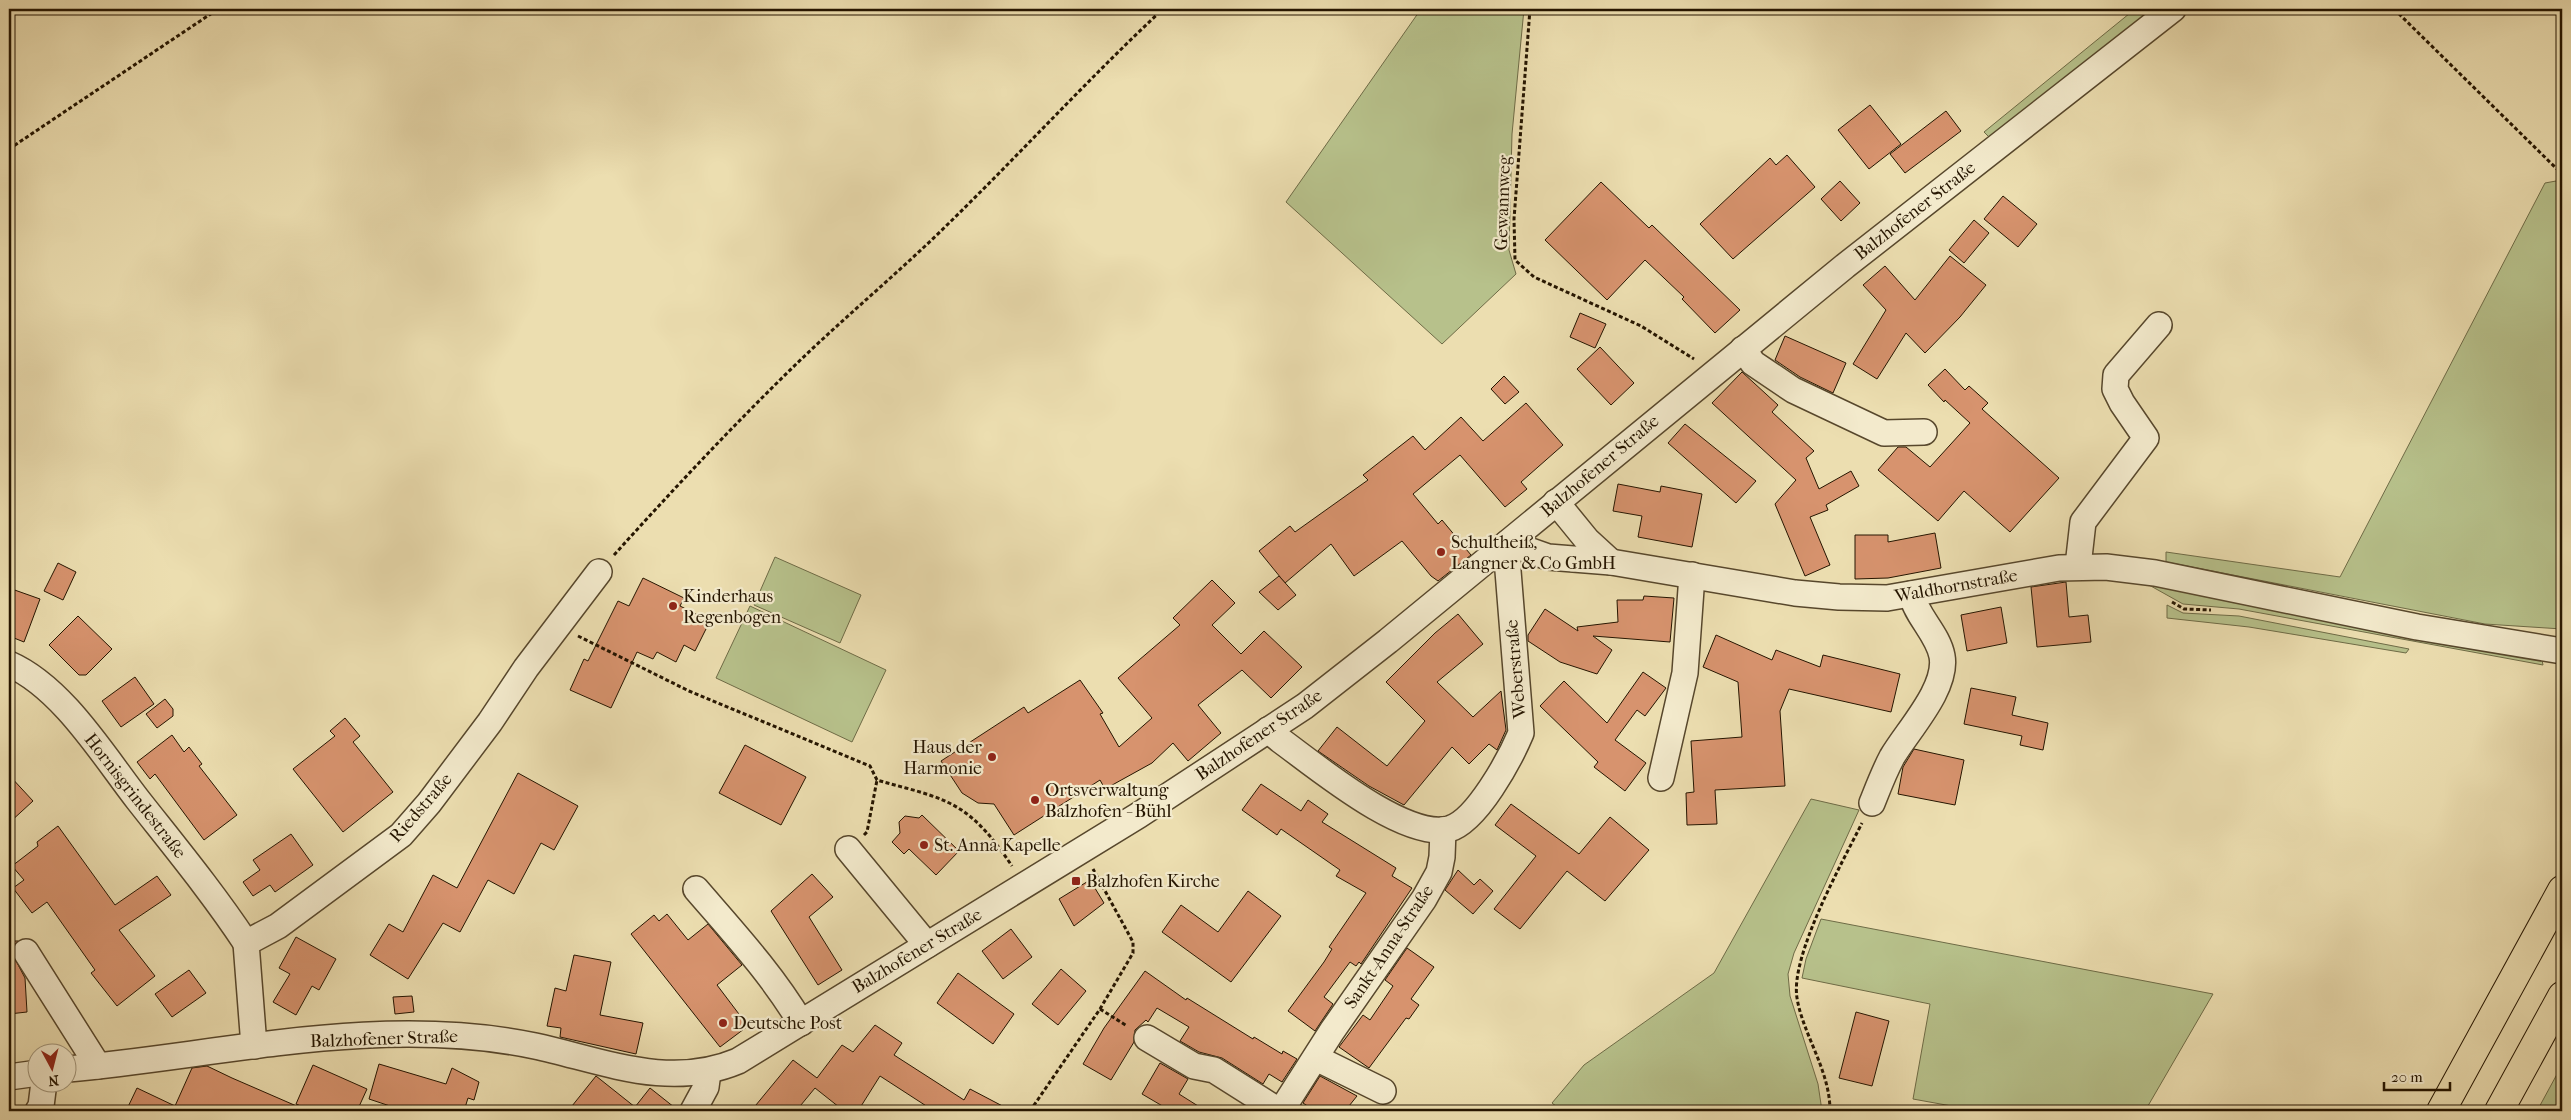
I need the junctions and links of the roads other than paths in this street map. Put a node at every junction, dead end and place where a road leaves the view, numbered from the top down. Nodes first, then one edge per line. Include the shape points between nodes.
1 (2173, 9) edge
2 (2159, 325) dead end
3 (1743, 349) junction
4 (1924, 432) dead end
5 (1556, 502) junction
6 (1508, 543) junction
7 (1611, 562) junction
8 (2078, 566) junction
9 (599, 572) road end
10 (1692, 575) junction
11 (1911, 594) junction
12 (2562, 651) edge
13 (9, 664) edge
14 (1268, 730) junction
15 (1661, 778) dead end
16 (1872, 803) road end
17 (1443, 830) junction
18 (848, 850) road end
19 (696, 889) dead end
20 (2562, 890) edge
21 (246, 943) junction
22 (927, 944) junction
23 (26, 952) dead end
24 (2562, 996) edge
25 (800, 1023) junction
26 (1146, 1038) road end
27 (254, 1046) junction
28 (1316, 1058) junction
29 (98, 1066) junction
30 (78, 1068) edge
31 (708, 1072) junction
32 (28, 1074) edge
33 (9, 1077) edge
34 (1383, 1091) dead end
35 (43, 1092) edge
36 (38, 1111) edge
37 (693, 1111) edge
38 (1280, 1111) edge
39 (2441, 1111) edge
40 (2499, 1111) edge

1 - 3 street, Balzhofener Straße
2 - 8 street via 2116,375 2115,389 2146,438 2083,522
3 - 4 street via 1753,363 1793,390 1884,434
3 - 5 street, Balzhofener Straße
5 - 6 street, Balzhofener Straße
5 - 7 street via 1587,540
6 - 7 street, Waldhornstraße via 1548,557
6 - 14 street, Balzhofener Straße via 1340,680
6 - 17 street, Weberstraße via 1521,733 1514,751 1485,797 1459,824
7 - 10 street, Waldhornstraße
8 - 11 street, Waldhornstraße
8 - 12 street, Waldhornstraße via 2155,573 2417,627
9 - 21 street, Riedstraße via 490,722 401,835 278,926
10 - 11 street, Waldhornstraße via 1839,597 1888,598
10 - 15 street via 1685,674
11 - 16 street via 1915,608 1940,647 1943,670 1939,684 1892,759
13 - 21 street, Hornisgrindestraße via 29,674 62,703 222,906
14 - 17 street via 1404,823
14 - 22 street, Balzhofener Straße via 1139,815
17 - 28 street, Sankt-Anna-Straße via 1439,872 1424,899
18 - 22 street
19 - 25 street via 761,964
20 - 39 highway
21 - 27 street
22 - 25 street, Balzhofener Straße
23 - 29 street
24 - 40 highway
25 - 31 street, Balzhofener Straße via 738,1061
26 - 38 street, Sankt-Anna-Straße via 1194,1066 1214,1070
27 - 29 street, Balzhofener Straße
27 - 31 street, Balzhofener Straße via 382,1036 467,1036 534,1046 645,1072
28 - 34 street
28 - 38 street, Sankt-Anna-Straße
29 - 30 street, Balzhofener Straße
31 - 37 street via 706,1087
32 - 33 street
35 - 36 street

